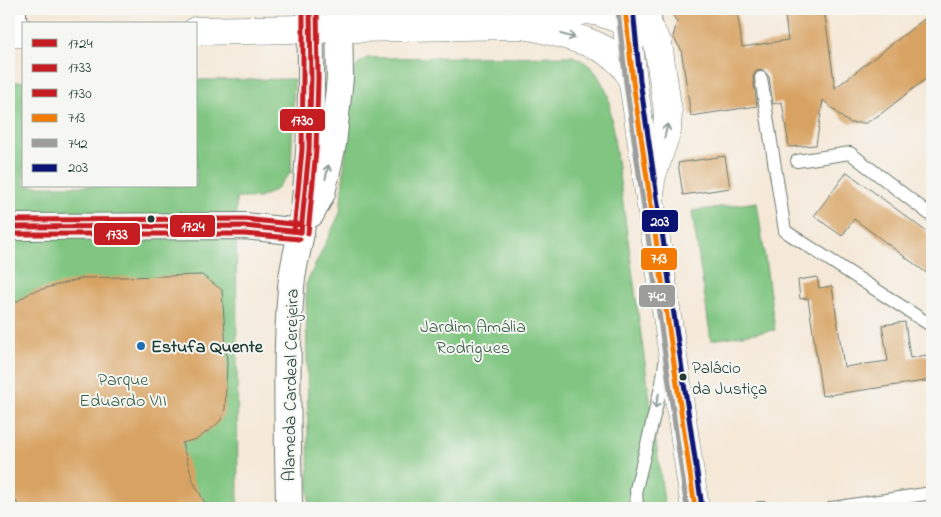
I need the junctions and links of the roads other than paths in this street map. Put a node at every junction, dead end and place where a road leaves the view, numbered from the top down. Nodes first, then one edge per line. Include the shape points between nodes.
1 (654, 9) edge
2 (581, 10) edge
3 (627, 15) edge
4 (310, 19) edge
5 (339, 19) edge
6 (520, 25) junction
7 (198, 31) edge
8 (659, 51) junction
9 (761, 78) dead end
10 (634, 82) junction
11 (797, 161) dead end
12 (650, 195) junction
13 (932, 216) edge
14 (9, 227) edge
15 (301, 232) junction
16 (667, 318) junction
17 (932, 326) edge
18 (932, 493) edge
19 (288, 508) edge
20 (637, 508) edge
21 (695, 508) edge
22 (760, 508) edge
23 (764, 508) edge
24 (832, 508) edge

1 - 8 lane
2 - 3 street
2 - 6 street
3 - 8 street via 651,32
3 - 10 street
4 - 5 street
4 - 7 street
4 - 15 street via 309,150
5 - 6 street
15 -> 5 street via 322,193 333,144 340,78
6 -> 10 street via 583,40 606,51 626,67
12 -> 8 street via 650,178 668,121
9 - 17 lane via 785,231
10 - 12 street
11 - 13 lane via 850,153
12 - 16 street
14 - 15 street via 244,226
15 - 19 street, Alameda Cardeal Cerejeira via 291,286
16 -> 20 lane via 668,341 662,383 636,489
16 - 21 street
18 - 24 lane
22 - 23 lane

